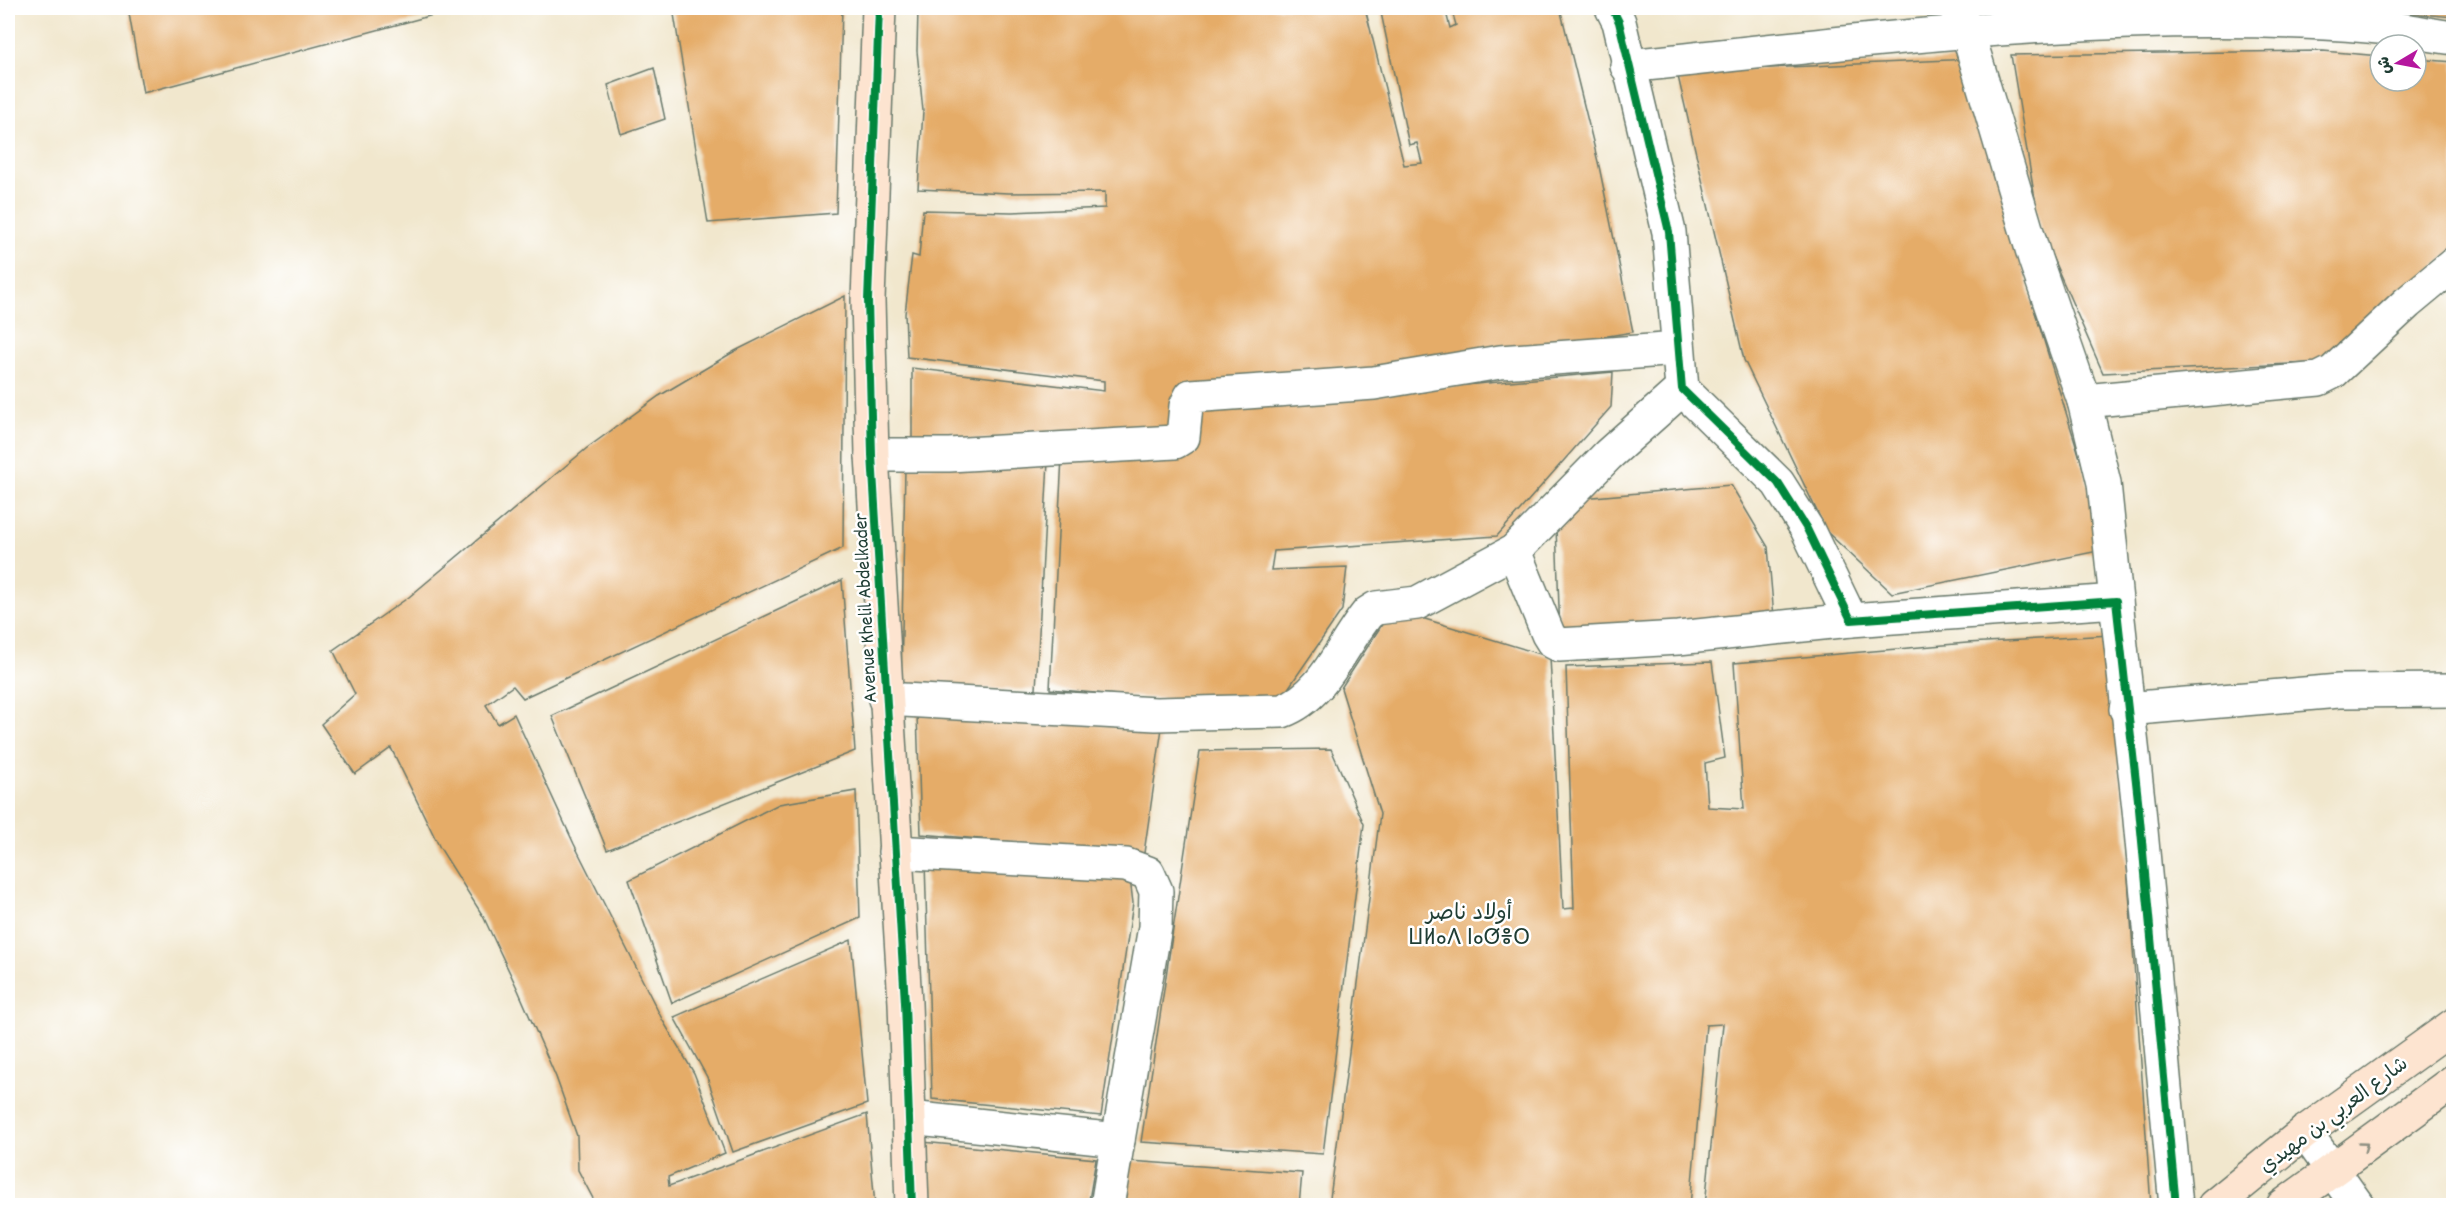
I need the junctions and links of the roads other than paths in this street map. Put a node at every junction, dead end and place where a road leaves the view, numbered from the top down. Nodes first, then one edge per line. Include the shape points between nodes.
1 (879, 8) edge
2 (1612, 8) edge
3 (1961, 19) edge
4 (2454, 38) edge
5 (1627, 66) junction
6 (2454, 264) edge
7 (1677, 349) junction
8 (1682, 389) junction
9 (2084, 401) junction
10 (872, 455) junction
11 (1514, 551) junction
12 (2116, 601) junction
13 (1851, 620) junction
14 (2454, 690) edge
15 (885, 699) junction
16 (2126, 709) junction
17 (895, 852) junction
18 (2454, 1025) edge
19 (2454, 1081) edge
20 (909, 1118) junction
21 (2305, 1132) junction
22 (1118, 1140) junction
23 (2333, 1168) junction
24 (912, 1206) edge
25 (1107, 1206) edge
26 (2176, 1206) edge
27 (2214, 1206) edge
28 (2283, 1206) edge
29 (2358, 1206) edge

1 - 10 street, Avenue Khelil Abdelkader via 868,300
2 - 5 street
3 - 4 street via 2199,20 2369,26
3 - 5 street
3 - 9 street via 2035,259
5 - 7 street via 1669,232
6 - 9 street via 2333,372 2319,379
7 - 8 street
7 - 10 street via 1500,362 1374,383 1191,396 1183,437 1175,442 949,456
8 - 11 street via 1608,455
8 - 13 street via 1778,483 1807,529
9 - 12 street via 2104,483
10 - 15 street, Avenue Khelil Abdelkader
11 - 13 street via 1548,634 1559,645 1678,638
11 - 15 street via 1417,603 1368,613 1311,694 1302,703 1282,711 1156,714
12 - 13 street
12 - 16 street
14 - 16 street via 2339,691
15 - 17 street, Avenue Khelil Abdelkader
16 - 26 street
17 - 20 street, Avenue Khelil Abdelkader
17 - 22 street via 1126,865 1148,873 1156,891 1157,910
18 - 21 street, شارع العربي بن مهيدي
23 -> 19 street
20 - 22 street
20 - 24 street, Avenue Khelil Abdelkader
21 - 23 street
21 - 27 street, شارع العربي بن مهيدي
22 - 25 street
23 - 28 street
23 - 29 street

